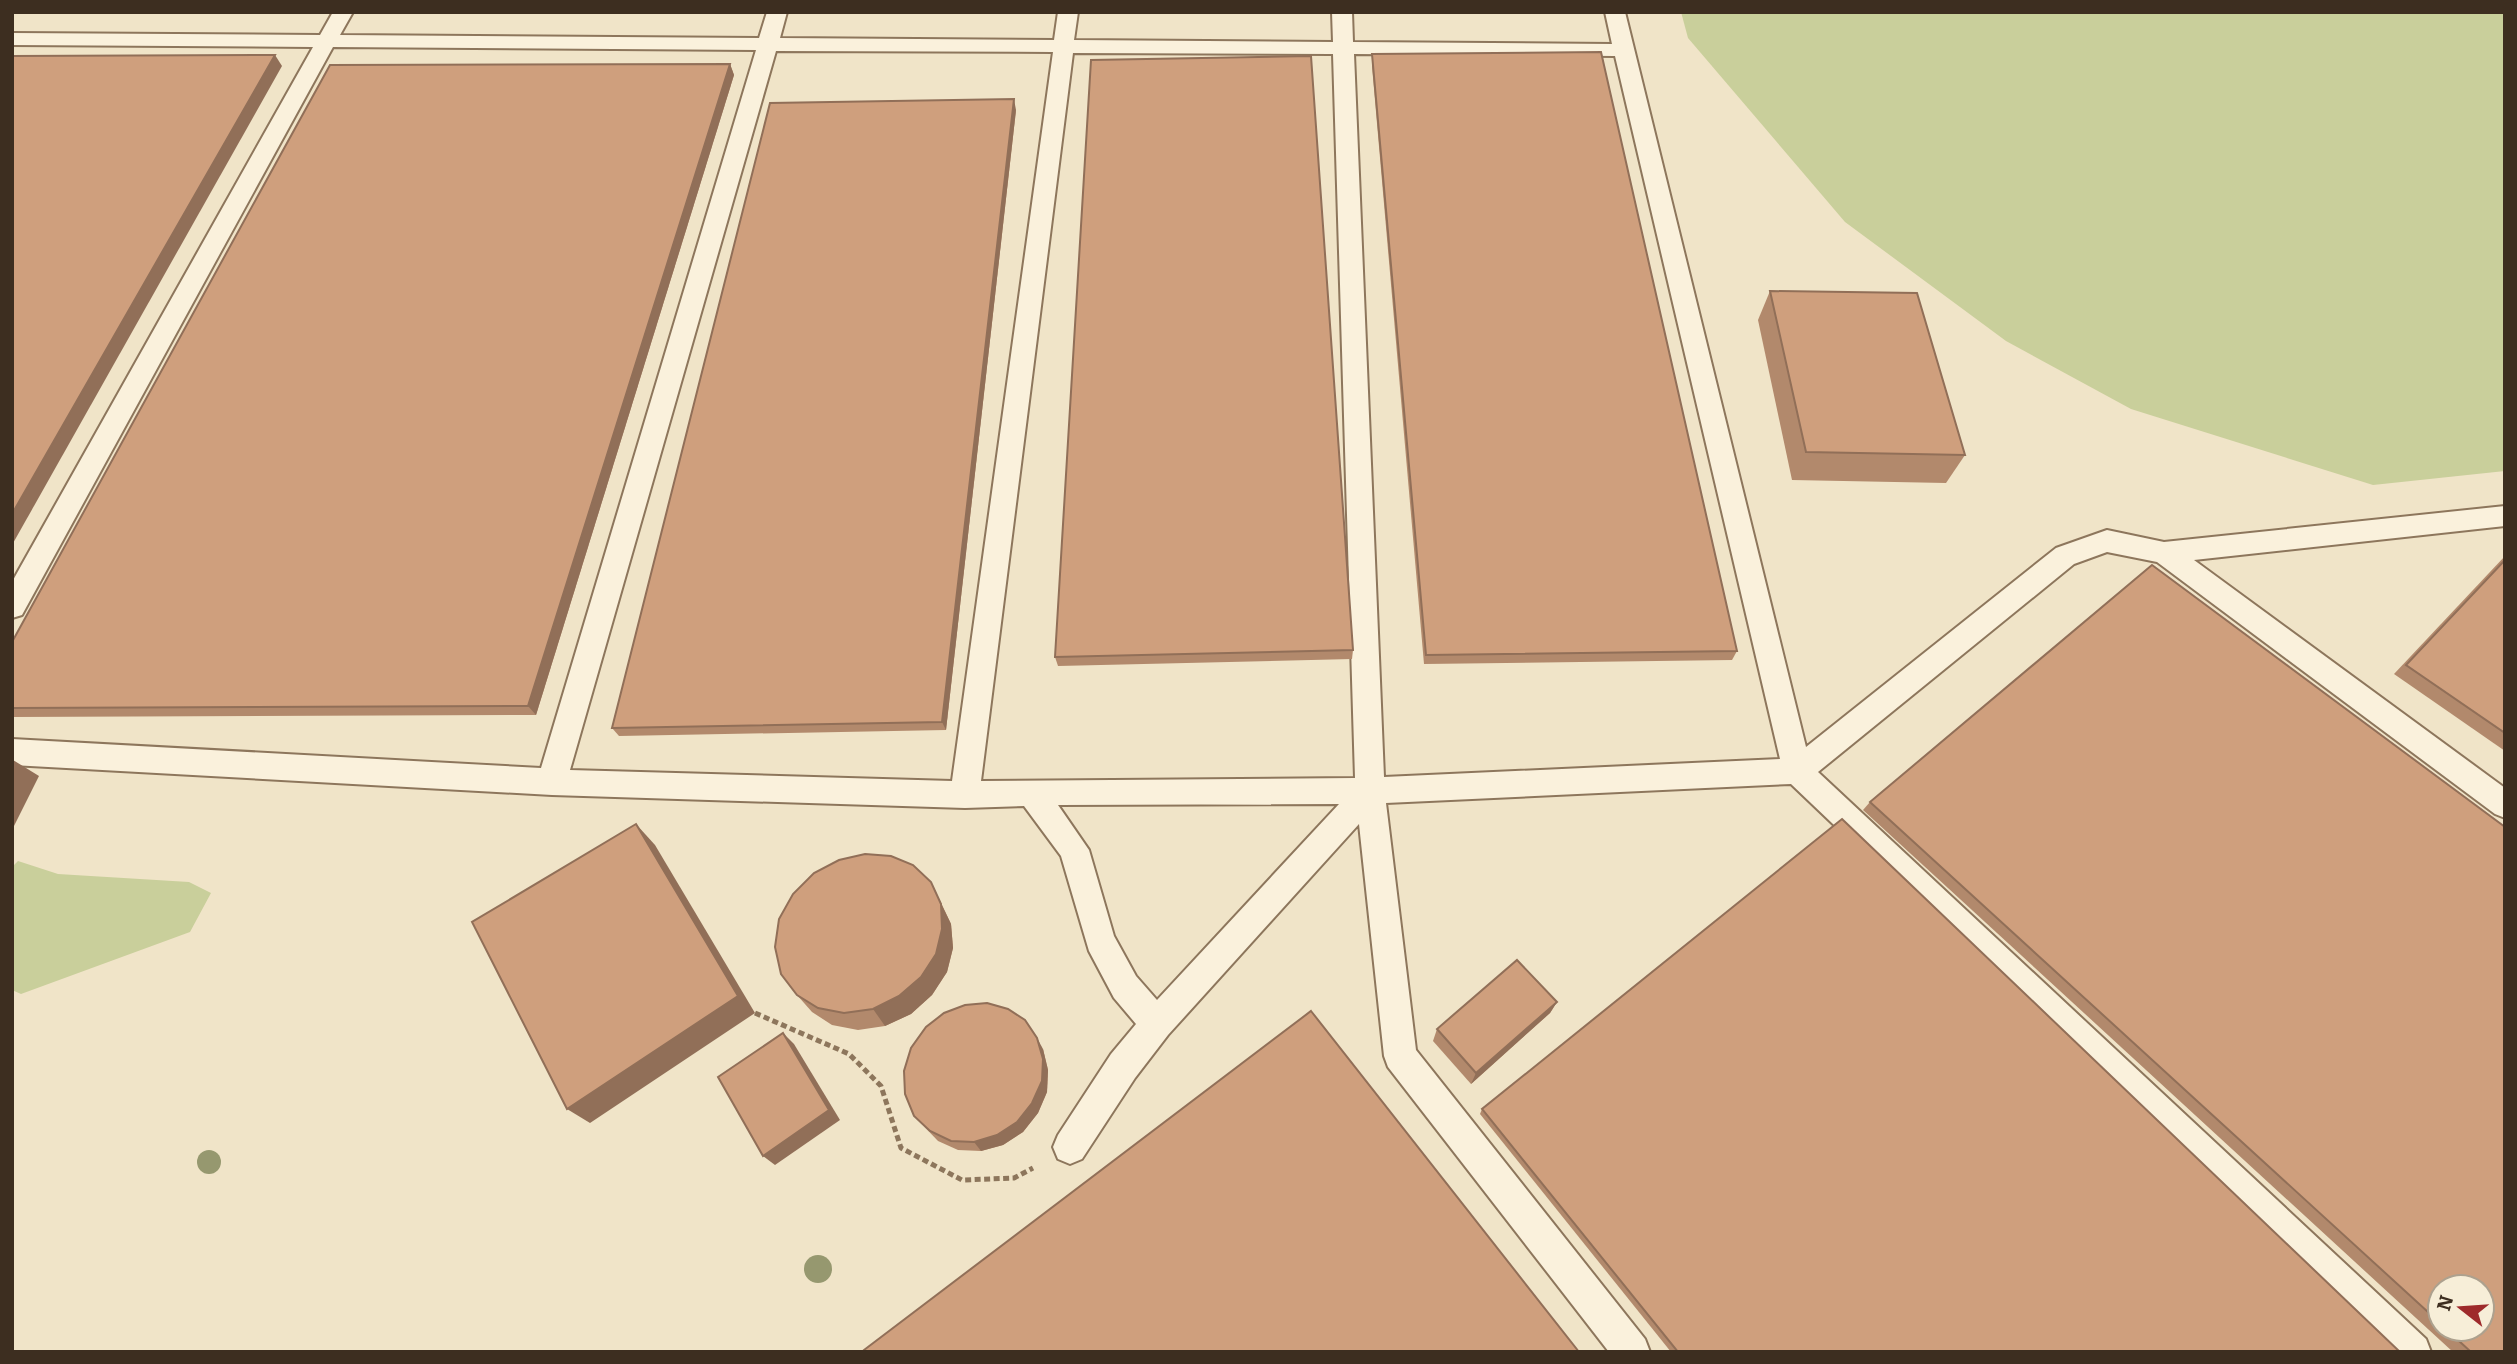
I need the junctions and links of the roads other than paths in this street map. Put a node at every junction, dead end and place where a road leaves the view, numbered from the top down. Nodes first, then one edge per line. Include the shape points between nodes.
1 (344, 12) edge
2 (777, 12) edge
3 (1068, 12) edge
4 (1342, 12) edge
5 (1615, 12) edge
6 (12, 39) edge
7 (327, 39) junction
8 (767, 43) junction
9 (1065, 46) junction
10 (1343, 49) junction
11 (1623, 50) junction
12 (2505, 516) edge
13 (2164, 554) junction
14 (12, 607) edge
15 (12, 752) edge
16 (1797, 771) junction
17 (552, 782) junction
18 (1370, 791) junction
19 (1031, 792) junction
20 (965, 795) junction
21 (2505, 805) edge
22 (1157, 1024) junction
23 (1070, 1147) road end
24 (1632, 1352) edge
25 (2413, 1352) edge

1 - 7 lane
2 - 8 lane
3 - 9 lane
4 - 10 lane
5 - 11 lane
6 - 7 lane
7 - 8 lane
7 - 14 lane
8 - 9 lane
8 - 17 lane
9 - 10 lane
9 - 20 lane
10 - 11 lane
10 - 18 lane
11 - 16 lane
12 - 13 lane
13 - 16 lane via 2107,541 2065,556
13 - 21 lane
15 - 17 lane
16 - 18 lane
16 - 25 lane
17 - 20 lane
18 - 19 lane
18 - 22 lane
18 - 24 lane via 1400,1056
19 - 20 lane
19 - 22 lane via 1074,850 1100,941 1125,987
22 - 23 lane via 1123,1066

